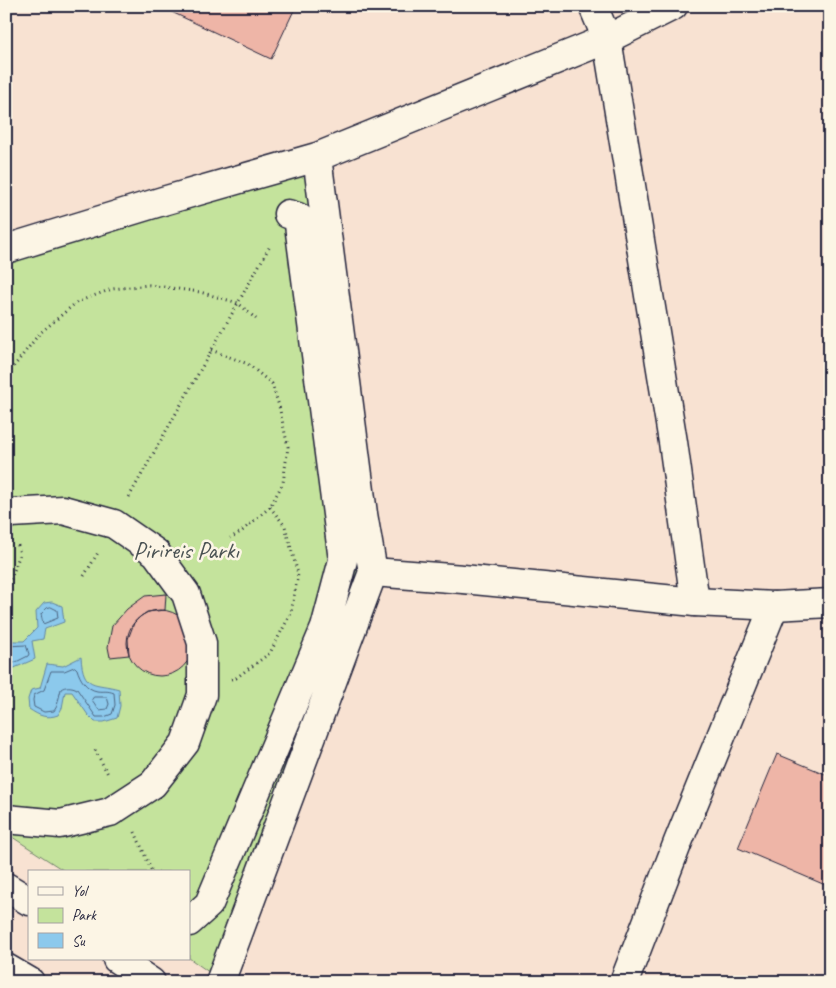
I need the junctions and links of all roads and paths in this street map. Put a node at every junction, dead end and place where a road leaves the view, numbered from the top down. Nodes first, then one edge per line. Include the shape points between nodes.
1 (593, 6) edge
2 (673, 6) edge
3 (607, 39) junction
4 (317, 157) junction
5 (288, 214) joint
6 (6, 249) edge
7 (238, 303) junction
8 (256, 319) dead end
9 (211, 350) junction
10 (6, 385) edge
11 (270, 507) junction
12 (6, 515) edge
13 (114, 524) junction
14 (230, 538) dead end
15 (373, 572) junction
16 (84, 576) dead end
17 (694, 602) junction
18 (830, 603) edge
19 (774, 606) junction
20 (202, 687) junction
21 (9, 752) dead end
22 (6, 756) edge
23 (6, 819) edge
24 (190, 921) edge
25 (118, 960) edge
26 (6, 968) edge
27 (30, 982) edge
28 (151, 982) edge
29 (220, 982) edge
30 (624, 982) edge

1 - 3 main road
2 - 3 main road
3 - 4 main road
3 - 17 main road via 673,442
4 - 6 main road
4 - 15 main road
5 - 7 path
5 - 24 main road via 298,217 343,560 325,628 209,904
7 - 8 path
7 - 9 path
7 - 10 path via 200,292 149,285 112,289 77,302 39,334 11,370
9 - 11 path via 248,364 272,384 288,448 283,483
9 - 13 path
11 - 14 path
11 - 20 path via 284,526 298,574 291,614 270,653 236,678
12 - 13 main road via 63,510
13 - 16 path
13 - 20 main road via 156,553 186,594 202,643
15 - 17 main road
15 - 29 main road
17 - 19 main road
18 - 19 main road
19 - 30 main road
20 - 23 main road via 184,743 153,784 110,812 60,824
21 - 22 path
25 - 28 main road
26 - 27 main road

